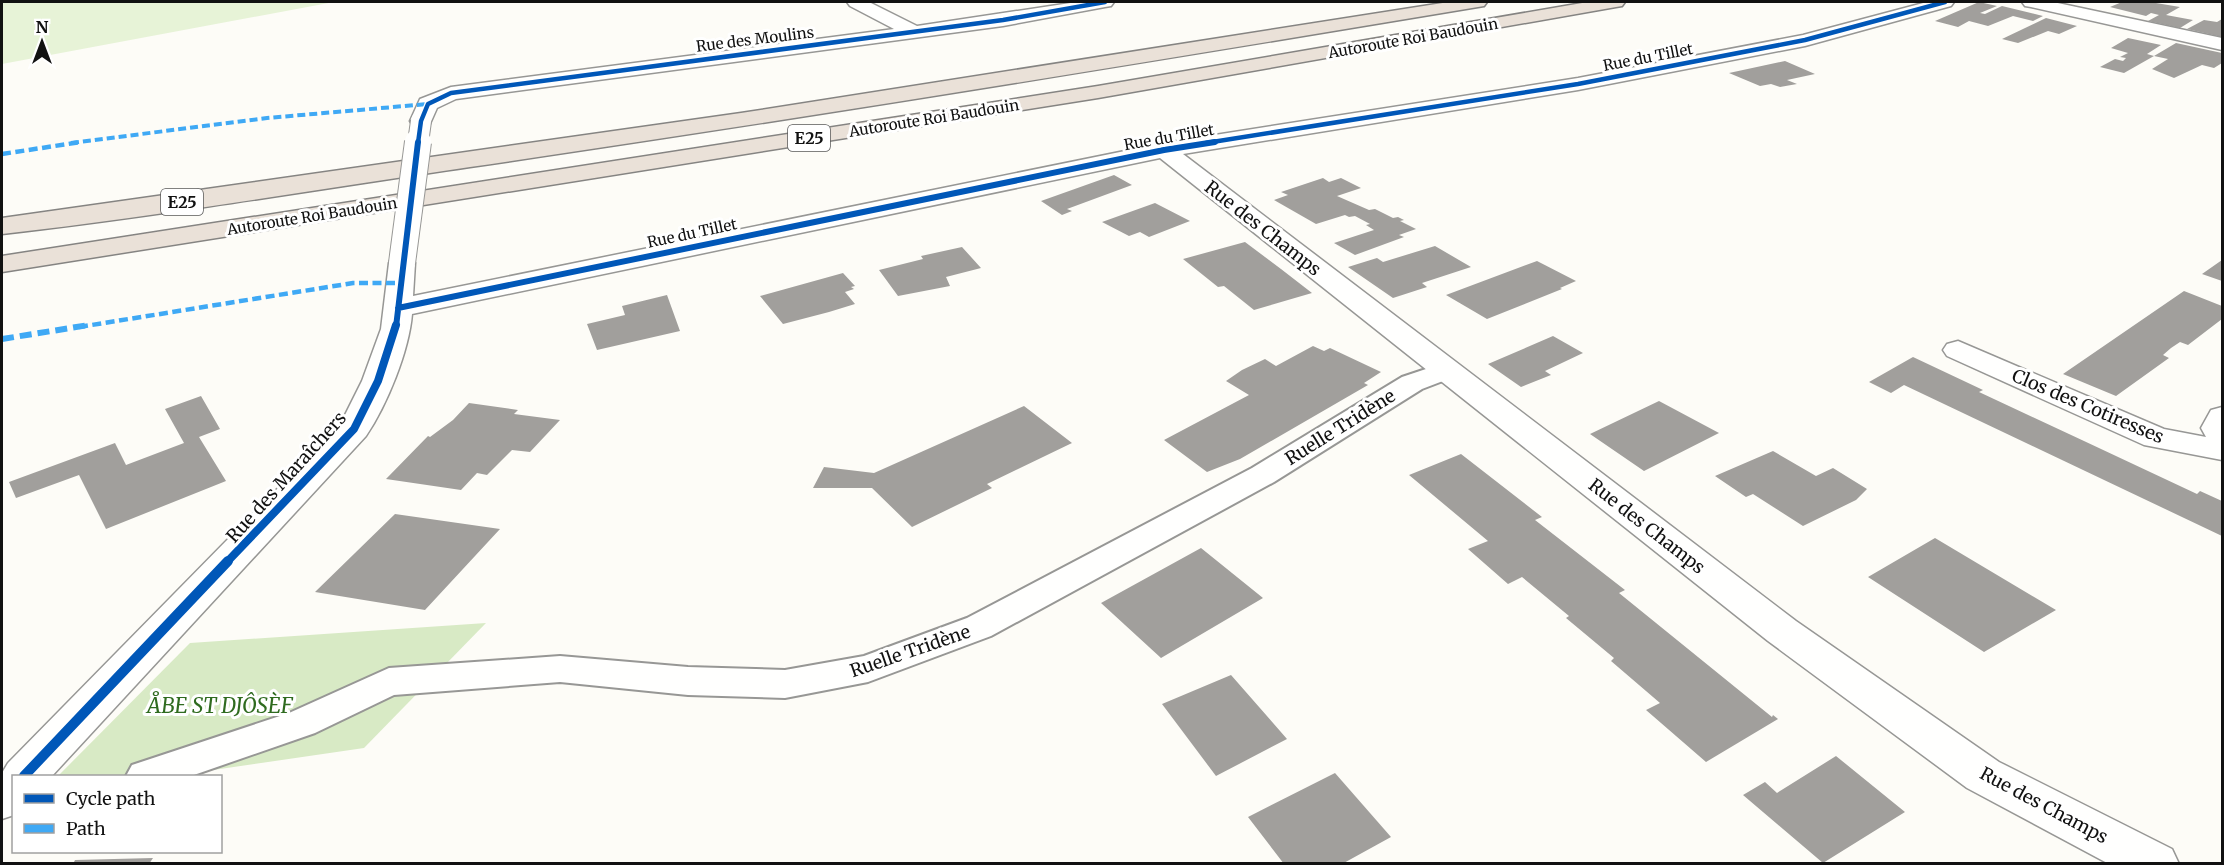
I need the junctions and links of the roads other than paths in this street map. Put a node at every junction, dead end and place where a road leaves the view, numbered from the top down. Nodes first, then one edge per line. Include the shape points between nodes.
1 (856, 2) edge
2 (1105, 2) edge
3 (1478, 2) edge
4 (1616, 2) edge
5 (1945, 2) edge
6 (2031, 2) edge
7 (913, 31) junction
8 (2223, 44) edge
9 (421, 121) joint
10 (1164, 150) junction
11 (2, 226) edge
12 (2, 264) edge
13 (398, 308) junction
14 (1958, 350) dead end
15 (1447, 370) junction
16 (2223, 417) edge
17 (2223, 436) edge
18 (2223, 450) edge
19 (26, 775) edge
20 (152, 775) edge
21 (2155, 864) edge

1 - 7 street
2 - 7 street, Rue des Moulins
3 - 11 highway, Autoroute Roi Baudouin / E25 via 1073,69 374,176
4 - 12 highway, Autoroute Roi Baudouin / E25 via 1086,94
5 - 10 street, Rue du Tillet via 1805,40 1578,84
6 - 8 street
7 - 9 street, Rue des Moulins via 451,93 428,104
9 - 13 street, Rue des Maraîchers, bridge
10 - 13 street, Rue du Tillet
10 - 15 street, Rue des Champs
13 - 19 street, Rue des Maraîchers via 396,329 378,381 354,429
14 - 18 street, Clos des Cotiresses via 2156,438
15 - 20 lane, Ruelle Tridène via 1412,383 1263,474 979,627 868,669 785,684 688,681 560,669 389,682 302,723
15 - 21 street, Rue des Champs via 1782,631 1983,775
16 - 17 street via 2217,428

